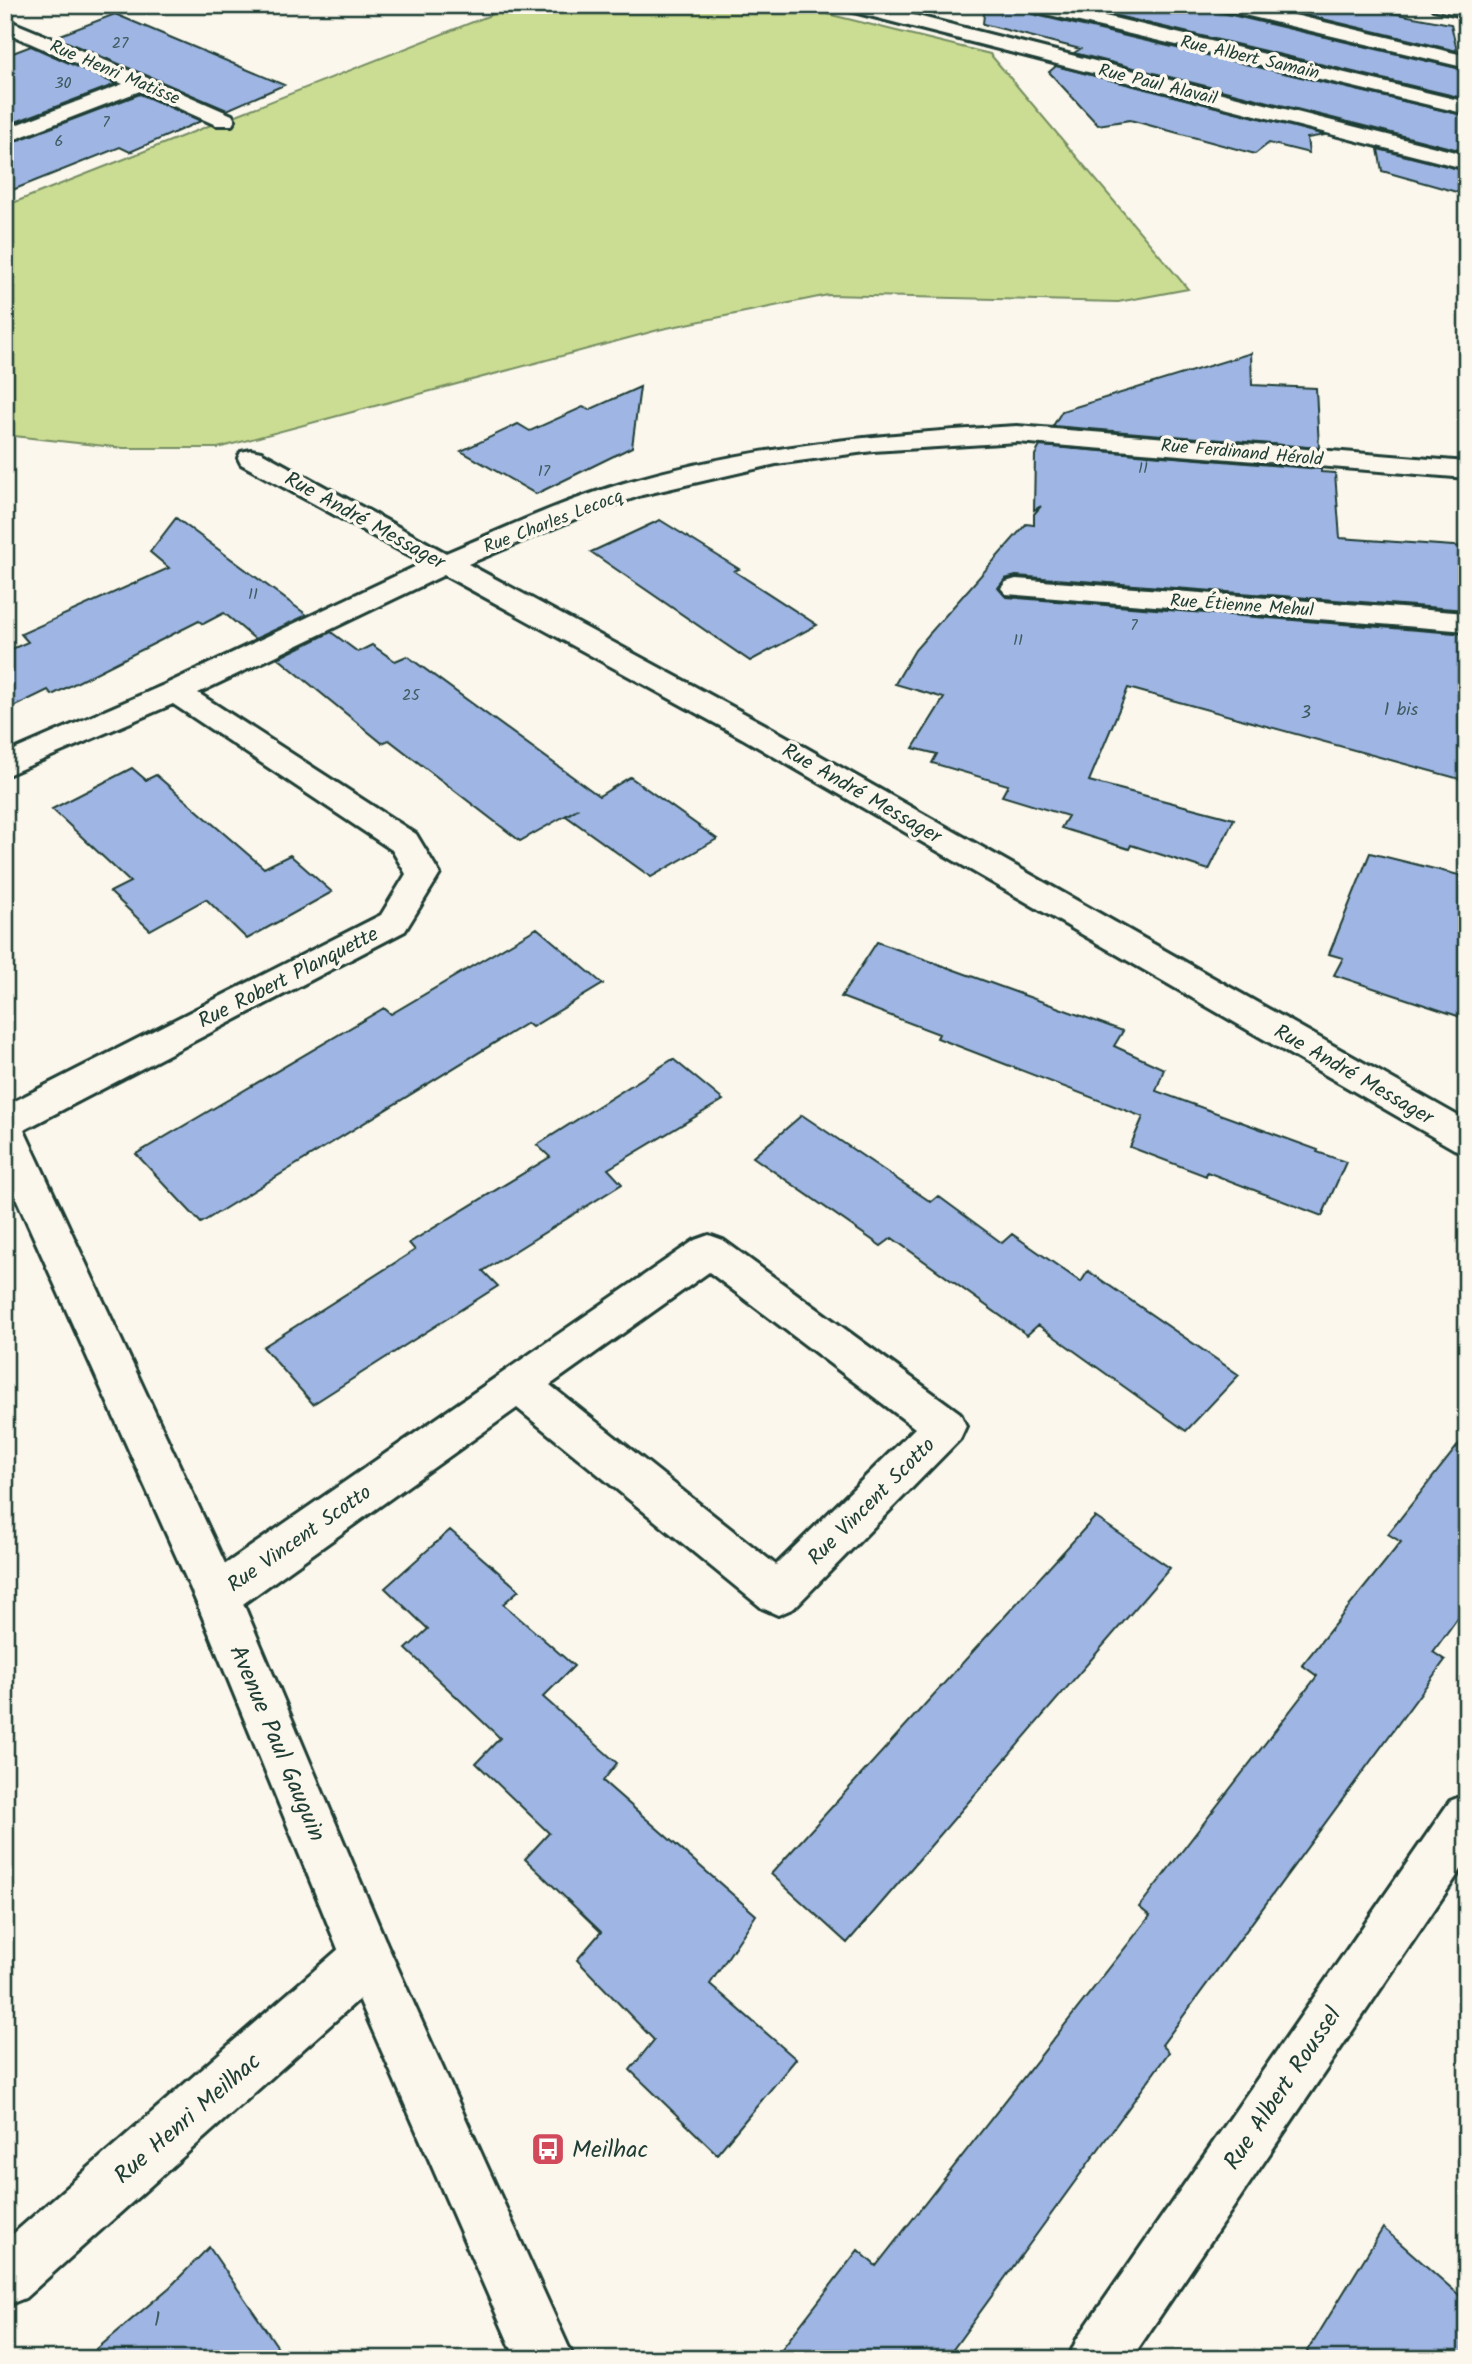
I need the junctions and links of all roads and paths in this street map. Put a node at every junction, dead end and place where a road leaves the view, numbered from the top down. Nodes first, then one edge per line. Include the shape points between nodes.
1 (849, 5) edge
2 (1033, 5) edge
3 (1226, 5) edge
4 (1440, 5) edge
5 (1078, 10) edge
6 (1467, 11) edge
7 (5, 25) edge
8 (1024, 51) junction
9 (1467, 62) edge
10 (144, 83) junction
11 (1467, 108) edge
12 (224, 120) dead end
13 (5, 137) edge
14 (1467, 162) edge
15 (1017, 434) joint
16 (251, 458) dead end
17 (1467, 470) edge
18 (444, 564) junction
19 (1016, 588) dead end
20 (1467, 622) edge
21 (175, 692) junction
22 (5, 766) edge
23 (5, 1123) edge
24 (5, 1130) edge
25 (1467, 1139) edge
26 (519, 1385) junction
27 (216, 1596) junction
28 (1467, 1818) edge
29 (367, 1958) junction
30 (5, 2278) edge
31 (545, 2359) edge
32 (1097, 2359) edge

1 - 8 street, Rue Paul Alavail
2 - 5 street, Rue Albert Samain
3 - 9 street
4 - 6 street
5 - 8 street
5 - 11 street, Rue Albert Samain
7 - 10 street, Rue Henri Matisse
8 - 14 street, Rue Paul Alavail
10 - 12 street, Rue Henri Matisse
10 - 13 street
15 - 17 street, Rue Ferdinand Hérold
15 - 18 street, Rue Charles Lecocq via 873,443 776,456 634,489
16 - 18 street, Rue André Messager
18 - 21 street, Rue Charles Lecocq
18 - 25 street, Rue André Messager via 753,731
19 - 20 street, Rue Étienne Mehul
21 - 22 street, Rue Charles Lecocq
21 - 23 street, Rue Robert Planquette via 404,842 423,874 393,923
24 - 27 street, Avenue Paul Gauguin
26 - 26 street, Rue Vincent Scotto via 709,1251 945,1426 778,1594
26 - 27 street, Rue Vincent Scotto
27 - 29 street, Avenue Paul Gauguin
28 - 32 street, Rue Albert Roussel
29 - 30 street, Rue Henri Meilhac
29 - 31 street, Avenue Paul Gauguin

